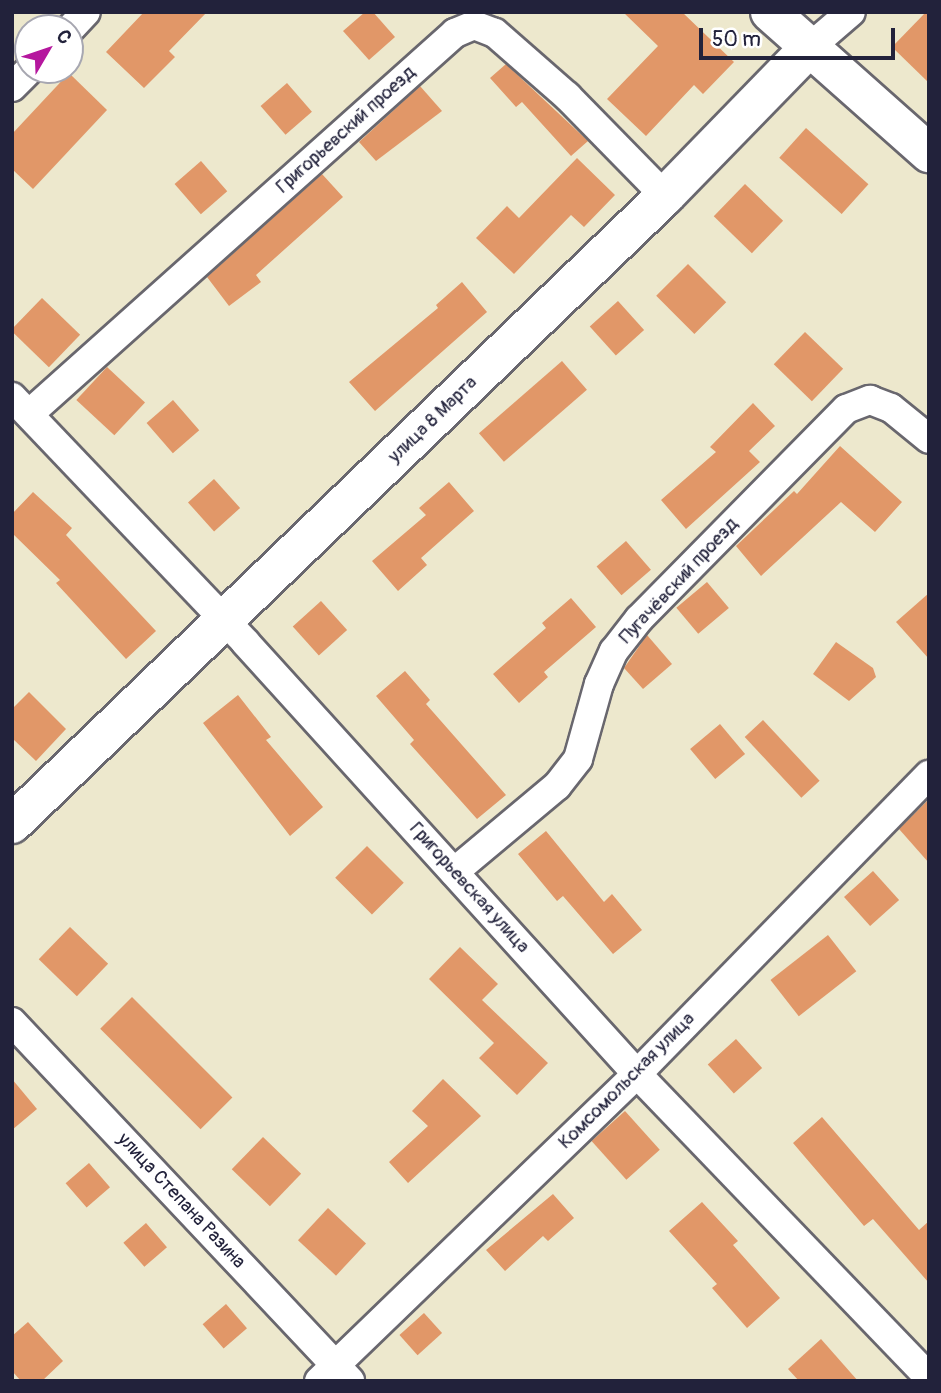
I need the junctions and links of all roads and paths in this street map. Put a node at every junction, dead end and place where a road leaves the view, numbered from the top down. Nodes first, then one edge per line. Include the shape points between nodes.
1 (770, 12) edge
2 (850, 12) edge
3 (809, 48) junction
4 (929, 153) edge
5 (665, 196) junction
6 (20, 405) edge
7 (929, 439) edge
8 (225, 621) junction
9 (929, 775) edge
10 (12, 824) edge
11 (454, 872) junction
12 (12, 1022) edge
13 (637, 1074) junction
14 (335, 1376) edge
15 (929, 1377) edge

1 - 3 main road
2 - 3 street, улица 8 Марта
3 - 4 main road
3 - 5 main road, улица 8 Марта
5 - 6 street, Григорьевский проезд via 567,96 495,33 474,25 455,33
5 - 8 main road, улица 8 Марта
6 - 8 street, Григорьевская улица
7 - 11 street, Пугачёвский проезд via 891,408 870,400 846,409 614,650 599,684 578,759 557,786
8 - 10 main road, улица 8 Марта
8 - 11 street, Григорьевская улица
9 - 13 street, Комсомольская улица
11 - 13 street, Григорьевская улица
12 - 14 street, улица Степана Разина
13 - 14 street, Комсомольская улица
13 - 15 street, Григорьевская улица

